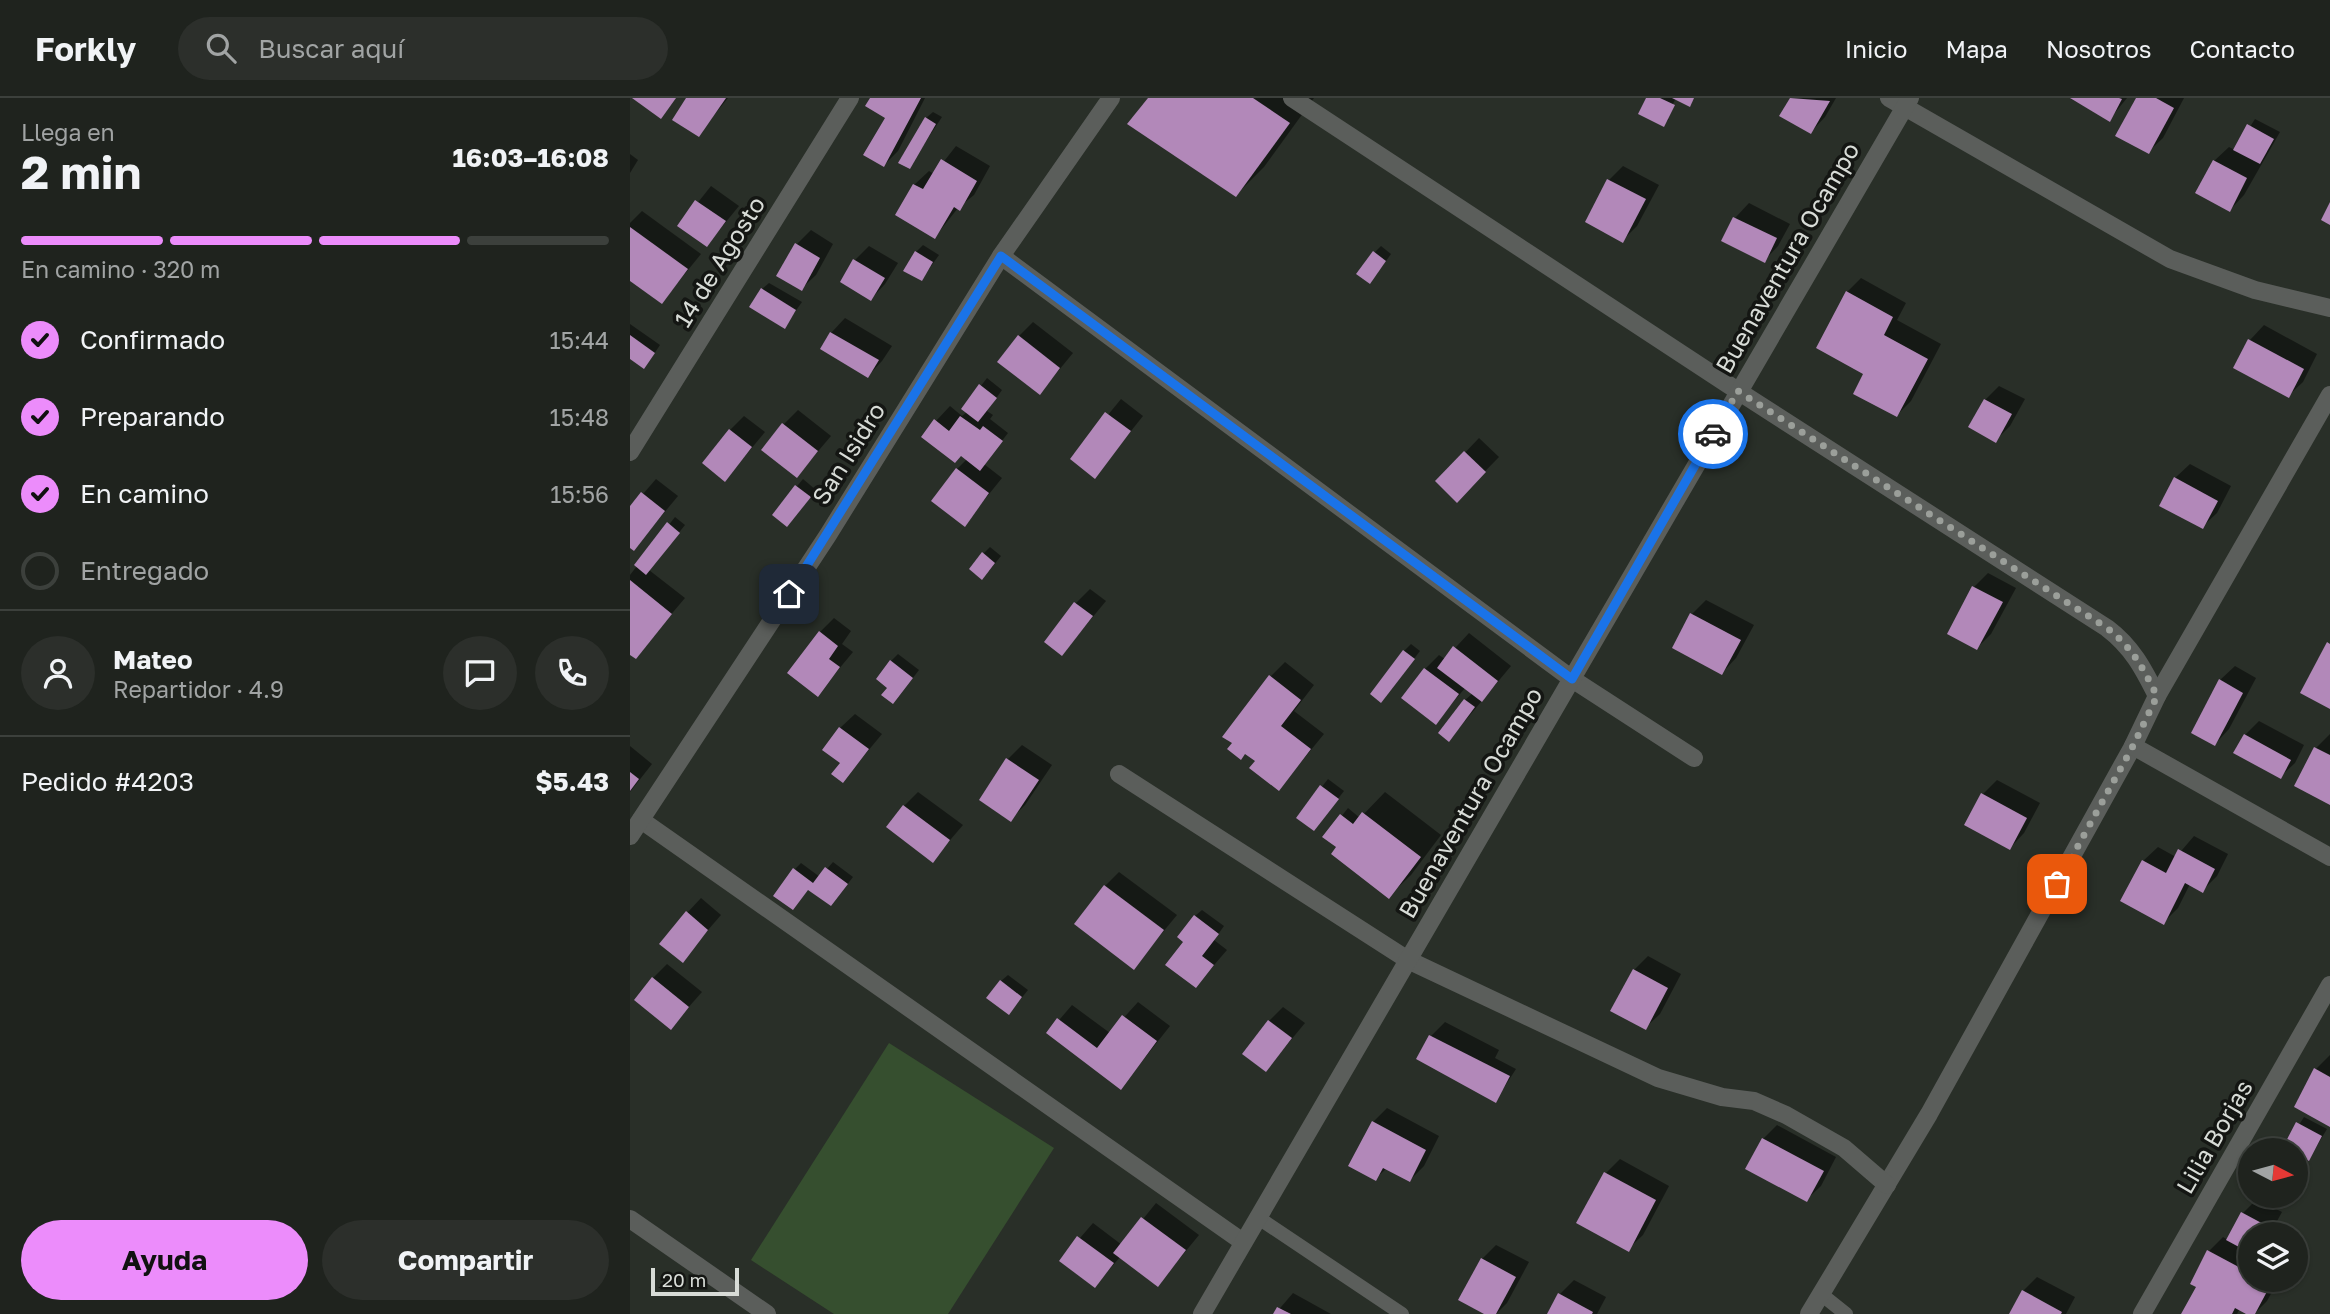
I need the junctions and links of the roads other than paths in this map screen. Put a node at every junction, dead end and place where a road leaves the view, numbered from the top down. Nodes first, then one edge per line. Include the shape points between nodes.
1 (850, 98) edge
2 (1111, 98) edge
3 (1292, 98) edge
4 (1901, 101) edge
5 (1001, 256) junction
6 (2330, 309) edge
7 (1738, 391) junction
8 (2330, 396) edge
9 (637, 427) edge
10 (630, 452) edge
11 (1572, 679) junction
12 (2157, 696) junction
13 (2133, 746) junction
14 (1694, 758) dead end
15 (1119, 775) dead end
16 (641, 820) junction
17 (630, 836) edge
18 (2330, 857) edge
19 (1408, 960) junction
20 (2330, 985) edge
21 (1887, 1185) junction
22 (1257, 1217) junction
23 (630, 1219) edge
24 (1243, 1242) junction
25 (1821, 1294) junction
26 (767, 1314) edge
27 (1202, 1314) edge
28 (1402, 1314) edge
29 (1809, 1314) edge
30 (1846, 1314) edge
31 (2142, 1314) edge

1 - 9 street, 14 de Agosto
2 - 5 street, San Isidro
3 - 7 street
4 - 6 street via 2170,259 2256,290
4 - 7 street, Buenaventura Ocampo
5 - 11 street
5 - 16 street, San Isidro via 828,535
7 - 11 street, Buenaventura Ocampo
7 - 12 street via 2107,628 2138,659
8 - 12 street
9 - 10 street, 14 de Agosto
11 - 14 street
11 - 19 street, Buenaventura Ocampo
12 - 13 street
13 - 18 street
13 - 21 street
15 - 19 street
16 - 17 street, San Isidro
16 - 24 street
19 - 21 street via 1658,1078 1722,1097 1754,1101 1786,1115 1844,1148
19 - 22 street, Buenaventura Ocampo
20 - 31 street, Lilia Borjas
21 - 25 street
22 - 24 street, Buenaventura Ocampo
22 - 28 lane
23 - 26 street
24 - 27 street, Buenaventura Ocampo
25 - 29 street
25 - 30 lane

